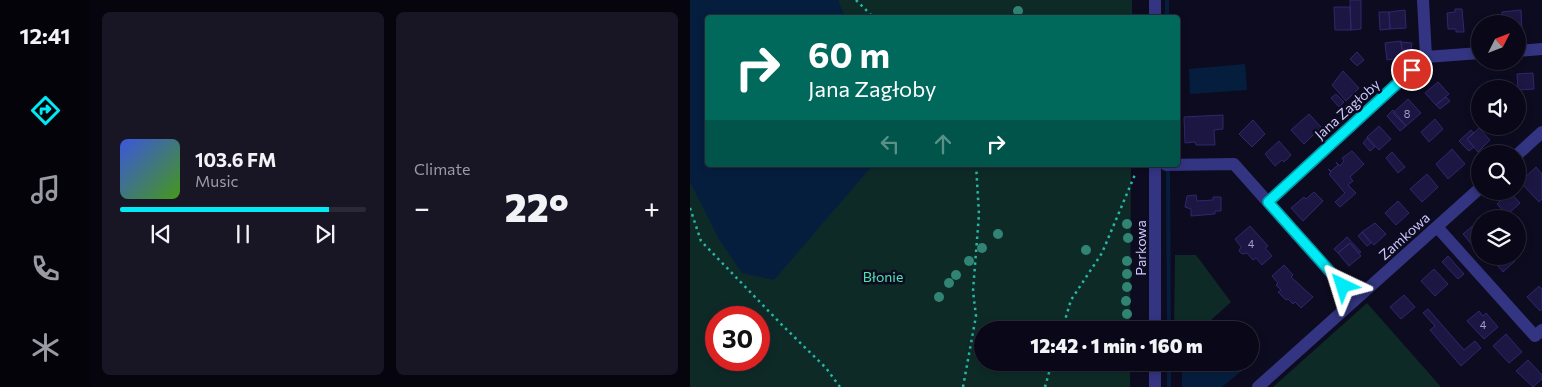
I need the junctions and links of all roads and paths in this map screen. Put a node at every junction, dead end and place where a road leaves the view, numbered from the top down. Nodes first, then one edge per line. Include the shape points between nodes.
1 (856, 0) edge
2 (1155, 0) edge
3 (1423, 0) edge
4 (871, 15) edge
5 (1155, 15) edge
6 (1542, 49) edge
7 (1526, 50) edge
8 (1471, 54) edge
9 (1426, 57) junction
10 (1542, 132) edge
11 (1526, 147) edge
12 (1180, 165) edge
13 (976, 167) edge
14 (1155, 167) edge
15 (1136, 172) dead end
16 (1471, 196) edge
17 (1268, 202) junction
18 (690, 208) edge
19 (1437, 227) junction
20 (1355, 300) junction
21 (1065, 321) edge
22 (1155, 321) edge
23 (1542, 330) edge
24 (1049, 371) edge
25 (1155, 371) edge
26 (840, 387) edge
27 (963, 387) edge
28 (1045, 387) edge
29 (1155, 387) edge
30 (1258, 387) edge

1 - 4 path
2 - 5 street
3 - 9 street
6 - 7 street
8 - 9 street
9 - 17 street, Jana Zagłoby
10 - 11 street
12 - 17 street via 1234,164
13 - 27 path via 979,214 973,291 976,316
14 - 22 street, Parkowa
15 - 21 path via 1102,253 1071,300
16 - 19 street, Zamkowa
17 - 20 street
18 - 26 path via 701,241 826,368
19 - 20 street, Zamkowa
19 - 23 street via 1535,336
20 - 30 street, Zamkowa
24 - 28 path
25 - 29 street

